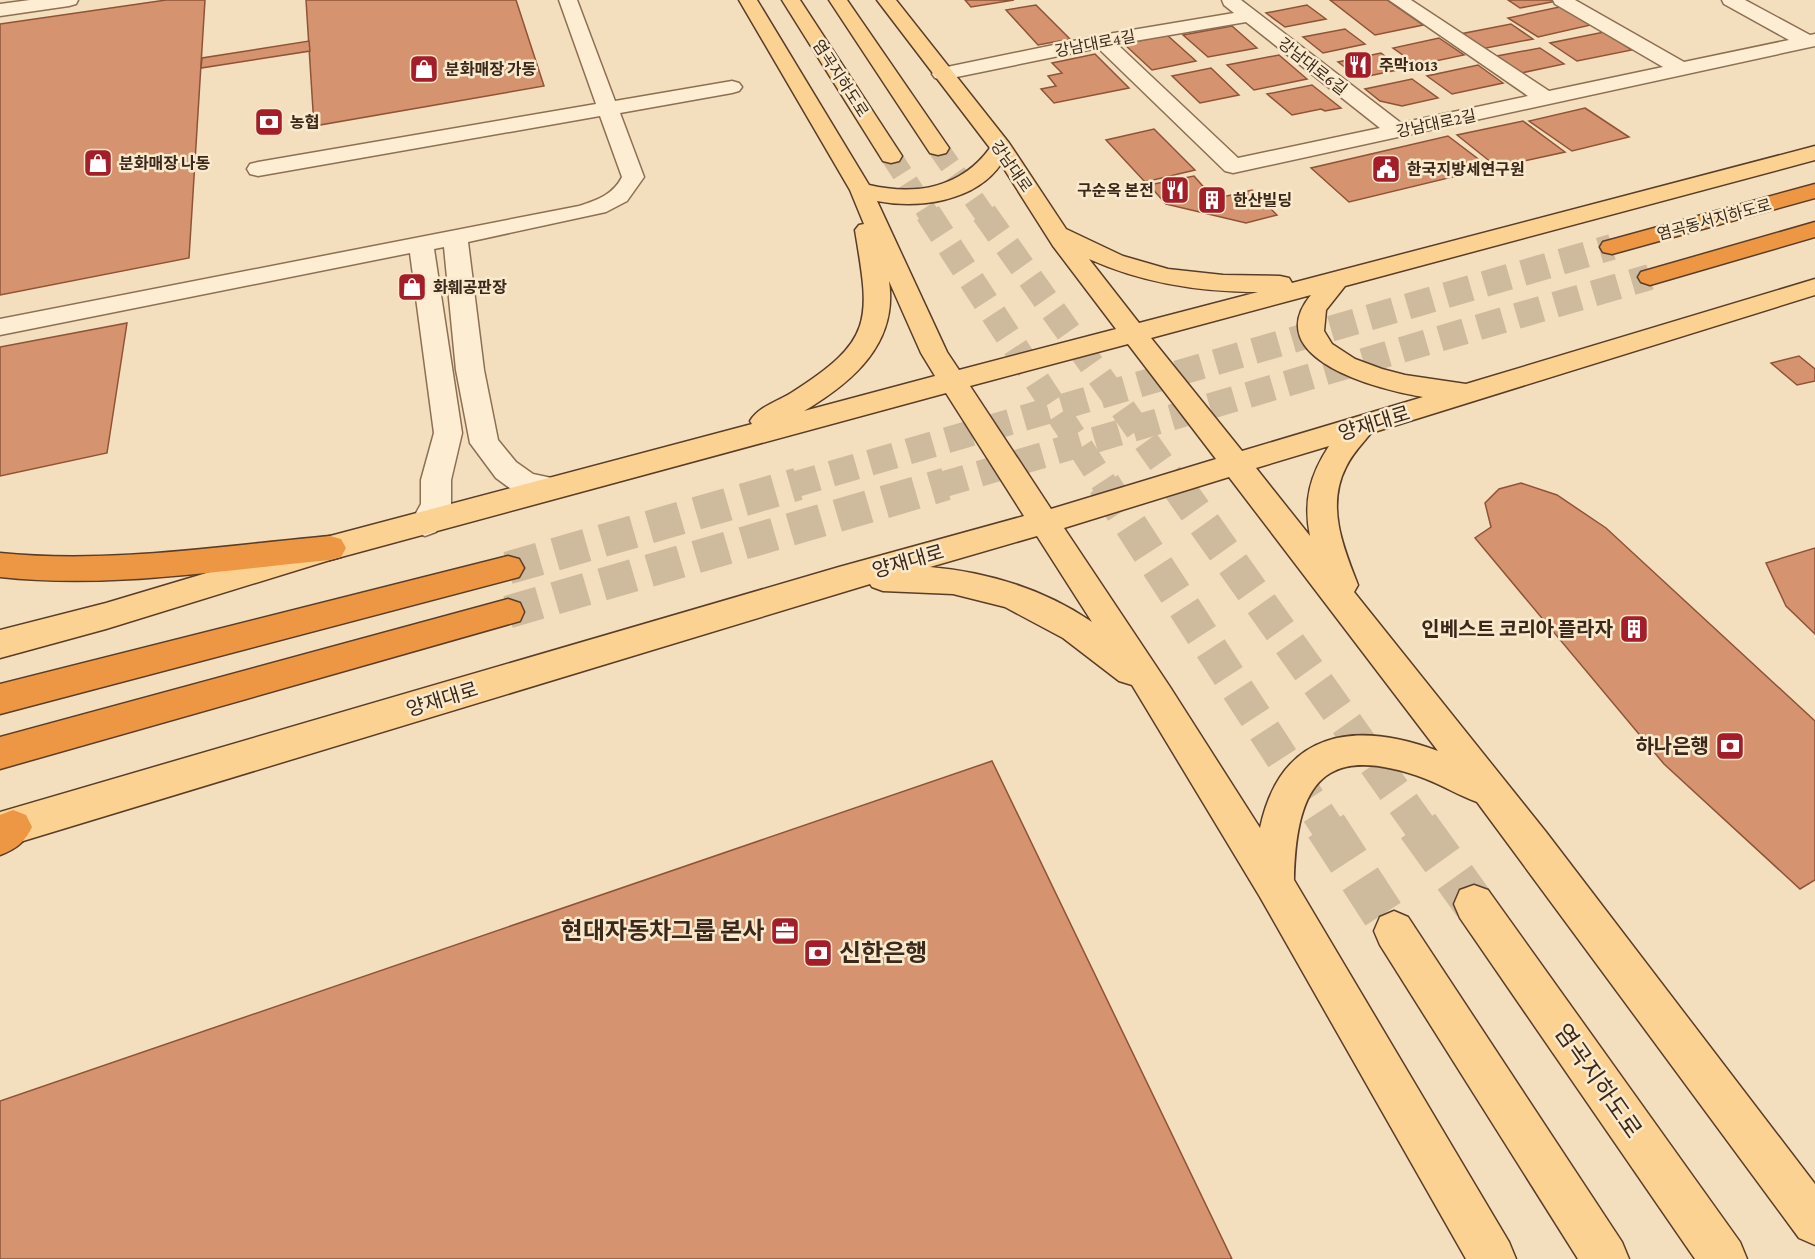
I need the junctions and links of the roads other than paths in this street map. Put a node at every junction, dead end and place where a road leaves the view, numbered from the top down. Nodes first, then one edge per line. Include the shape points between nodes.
1 (69, 0) edge
2 (568, 0) edge
3 (748, 0) edge
4 (791, 0) edge
5 (838, 0) edge
6 (886, 0) edge
7 (1229, 0) edge
8 (1398, 0) edge
9 (1562, 0) edge
10 (1731, 0) edge
11 (0, 10) edge
12 (1248, 16) junction
13 (1102, 41) junction
14 (1811, 41) edge
15 (1683, 70) junction
16 (942, 74) junction
17 (732, 87) dead end
18 (1547, 99) junction
19 (608, 109) junction
20 (1397, 131) junction
21 (938, 148) tunnel mouth
22 (1001, 148) junction
23 (1815, 153) edge
24 (891, 156) tunnel mouth
25 (258, 169) dead end
26 (861, 190) junction
27 (1815, 191) edge
28 (1815, 229) edge
29 (1055, 230) junction
30 (455, 237) junction
31 (421, 244) junction
32 (1612, 247) tunnel mouth
33 (1650, 278) tunnel mouth
34 (1335, 282) junction
35 (1815, 287) edge
36 (0, 327) edge
37 (1133, 335) junction
38 (953, 382) junction
39 (1475, 391) junction
40 (1362, 426) junction
41 (642, 464) junction
42 (1235, 465) junction
43 (549, 488) junction
44 (1045, 522) junction
45 (425, 524) junction
46 (330, 548) junction
47 (0, 565) edge
48 (508, 568) tunnel mouth
49 (839, 580) junction
50 (508, 612) tunnel mouth
51 (1366, 632) junction
52 (0, 644) edge
53 (1158, 697) junction
54 (0, 699) edge
55 (0, 753) edge
56 (1491, 792) junction
57 (4, 832) edge
58 (1274, 884) junction
59 (1474, 904) tunnel mouth
60 (1394, 931) tunnel mouth
61 (1815, 1222) edge
62 (1492, 1259) edge
63 (1605, 1259) edge
64 (1723, 1259) edge

1 - 11 street
2 - 19 street
3 - 26 main road
4 - 24 main road, 염곡지하도로
5 - 21 main road
6 - 16 main road, 강남대로
7 - 12 street, 강남대로6길
8 - 18 street
9 - 15 street
10 - 14 street
12 - 13 street, 강남대로4길
12 - 20 street, 강남대로6길
13 - 16 street, 강남대로4길
13 - 20 street, 강남대로2길 via 1233,166
14 - 15 street, 강남대로2길
15 - 18 street, 강남대로2길
16 - 22 main road, 강남대로
17 - 19 street
18 - 20 street, 강남대로2길
19 - 25 street
19 - 30 street via 633,177 624,193 598,208
22 - 26 main road via 978,176 954,190 905,197
22 - 29 main road, 강남대로
23 - 34 main road
26 - 38 main road via 934,352
26 - 41 main road via 878,309 870,336 856,356 806,397 717,446
27 - 32 highway, 염곡동서지하도로
28 - 33 highway, 염곡동서지하도로
29 - 34 main road via 1105,258 1170,278 1243,285
29 - 37 main road, 강남대로
30 - 31 street
30 - 43 street via 470,370 484,443 506,470 525,484
31 - 36 street
31 - 45 street via 448,433 436,480 436,505
34 - 37 main road
34 - 39 main road via 1317,303 1311,325 1314,339 1332,359 1406,385
35 - 39 main road, 양재대로
37 - 38 main road
37 - 42 main road, 강남대로
38 - 41 main road
38 - 44 main road
39 - 40 main road, 양재대로
40 - 42 main road, 양재대로
40 - 51 main road via 1342,447 1330,468 1320,509 1333,564
41 - 43 main road
42 - 44 main road, 양재대로
42 - 51 main road, 강남대로
43 - 45 main road
44 - 49 main road, 양재대로
44 - 53 main road
45 - 46 main road
46 - 47 highway via 115,568 47,570
46 - 52 main road
48 - 54 highway
49 - 53 main road via 953,581 1004,593 1086,635
49 - 57 main road, 양재대로
50 - 55 highway
51 - 56 main road
53 - 58 main road
56 - 58 main road via 1435,766 1384,752 1333,754 1307,769 1291,791 1281,820
56 - 61 main road
58 - 62 main road
59 - 64 main road, 염곡지하도로
60 - 63 main road

